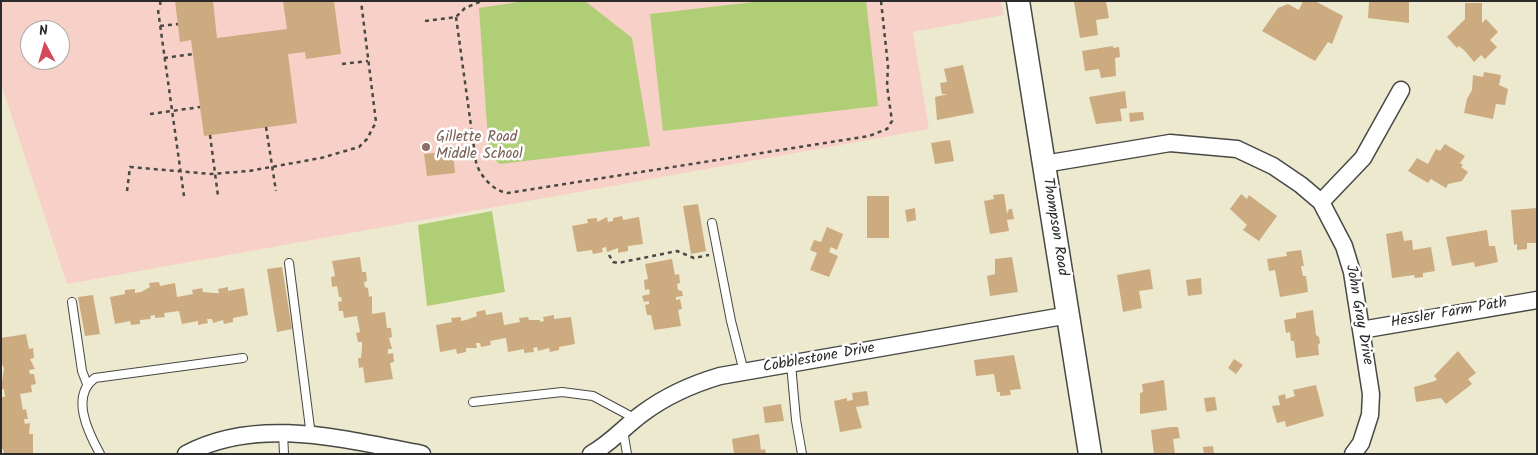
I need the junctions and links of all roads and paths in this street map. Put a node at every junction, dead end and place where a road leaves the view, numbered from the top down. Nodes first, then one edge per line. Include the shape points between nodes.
1 (160, 1) edge
2 (361, 1) edge
3 (482, 1) edge
4 (881, 1) edge
5 (1018, 1) edge
6 (456, 18) junction
7 (425, 21) dead end
8 (178, 24) dead end
9 (160, 26) junction
10 (193, 54) dead end
11 (164, 58) junction
12 (368, 61) junction
13 (342, 64) dead end
14 (1401, 90) dead end
15 (200, 107) dead end
16 (172, 111) junction
17 (150, 114) dead end
18 (266, 127) dead end
19 (210, 135) dead end
20 (1044, 164) junction
21 (272, 167) junction
22 (180, 172) junction
23 (216, 173) junction
24 (127, 191) dead end
25 (276, 191) dead end
26 (184, 196) dead end
27 (218, 196) dead end
28 (1321, 202) junction
29 (712, 223) dead end
30 (718, 253) junction
31 (609, 255) dead end
32 (289, 263) dead end
33 (1537, 300) edge
34 (72, 302) dead end
35 (1068, 315) junction
36 (1361, 330) junction
37 (243, 358) dead end
38 (791, 364) junction
39 (744, 372) junction
40 (87, 384) junction
41 (473, 402) dead end
42 (636, 419) junction
43 (623, 430) junction
44 (283, 432) junction
45 (311, 436) junction
46 (100, 454) edge
47 (186, 454) edge
48 (284, 454) edge
49 (422, 454) edge
50 (591, 454) edge
51 (627, 454) edge
52 (802, 454) edge
53 (1090, 454) edge
54 (1353, 454) edge

1 - 9 path
2 - 12 path
3 - 6 path via 464,8
4 - 6 path via 892,120 891,125 880,132 508,193 486,180 476,162
5 - 20 street, Thompson Road
6 - 7 path
8 - 9 path
9 - 11 path
10 - 11 path
11 - 16 path
12 - 13 path
12 - 21 path via 376,122 367,139 347,152
14 - 28 street via 1363,158
15 - 16 path
16 - 17 path
16 - 22 path
18 - 21 path
19 - 23 path
20 - 28 street, John Gray Drive via 1170,143 1237,149 1273,166
20 - 35 street, Thompson Road
21 - 23 path
21 - 25 path
22 - 23 path
22 - 24 path via 130,167
22 - 26 path
23 - 27 path
28 - 36 street, John Gray Drive via 1344,246 1352,272
29 - 30 lane
30 - 31 path via 694,258 677,251 618,263 613,262
30 - 39 lane
32 - 45 lane
33 - 36 street, Hessler Farm Path
34 - 40 lane via 82,371
35 - 38 street, Cobblestone Drive
35 - 53 street, Thompson Road
36 - 54 street, John Gray Drive via 1372,394 1362,443
37 - 40 lane via 95,378
38 - 39 street, Cobblestone Drive
38 - 52 lane
39 - 42 street, Cobblestone Drive via 720,376 675,393
40 - 46 lane via 82,397 84,416
41 - 42 lane via 562,392 593,396
42 - 43 street, Cobblestone Drive
43 - 50 street, Cobblestone Drive
43 - 51 lane
44 - 45 street
44 - 47 street via 250,434
44 - 48 lane
45 - 49 street

